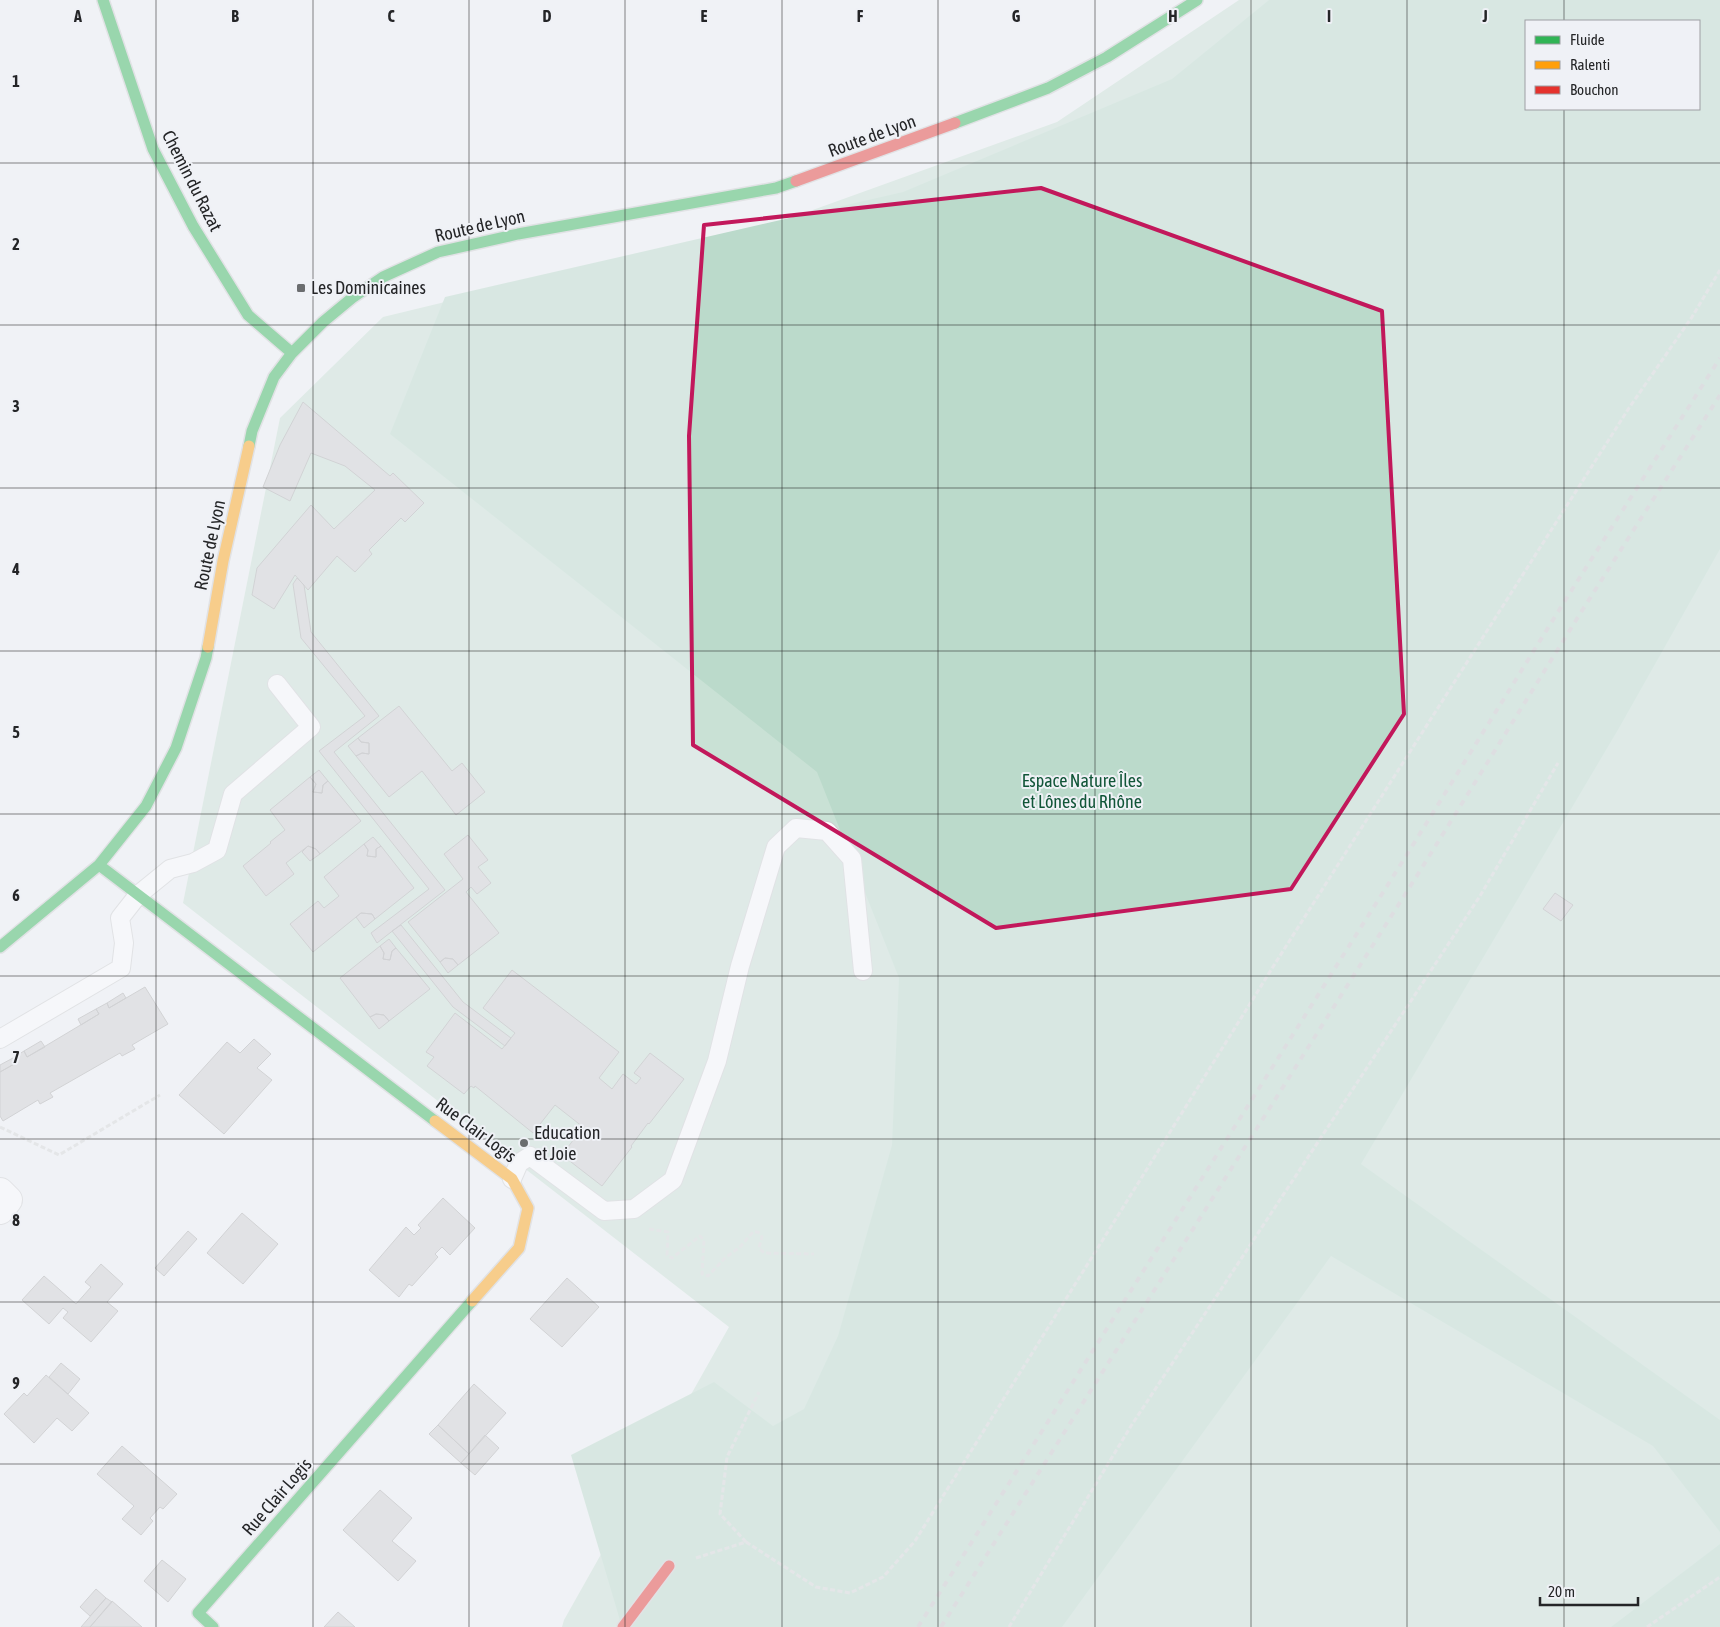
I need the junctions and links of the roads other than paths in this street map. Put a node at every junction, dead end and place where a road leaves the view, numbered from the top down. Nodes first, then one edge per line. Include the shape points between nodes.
1 (103, 0) edge
2 (1197, 0) edge
3 (292, 353) junction
4 (277, 684) dead end
5 (99, 865) junction
6 (138, 895) junction
7 (0, 947) edge
8 (863, 971) dead end
9 (0, 1039) edge
10 (512, 1179) junction
11 (0, 1192) edge
12 (0, 1210) edge
13 (670, 1566) road end
14 (213, 1627) edge
15 (623, 1627) edge

1 - 3 main road, Chemin du Razat via 154,149 193,226 248,315
2 - 3 main road, Route de Lyon via 1107,57 1048,88 776,188 518,234 438,252 383,277 352,298
3 - 5 main road, Route de Lyon via 274,377 252,430 223,560 206,658 176,748 146,806
4 - 6 lane via 311,727 233,794 217,850 193,863 170,869
5 - 6 main road, Rue Clair Logis
5 - 7 main road, Route de Lyon
6 - 9 lane via 120,918 124,943 121,968
6 - 10 main road, Rue Clair Logis
8 - 10 lane via 852,859 827,831 796,828 776,848 740,966 718,1061 673,1180 634,1209 604,1211 530,1156 519,1163
10 - 14 main road, Rue Clair Logis via 528,1208 519,1248 198,1613
11 - 12 street via 8,1200
13 - 15 main road

